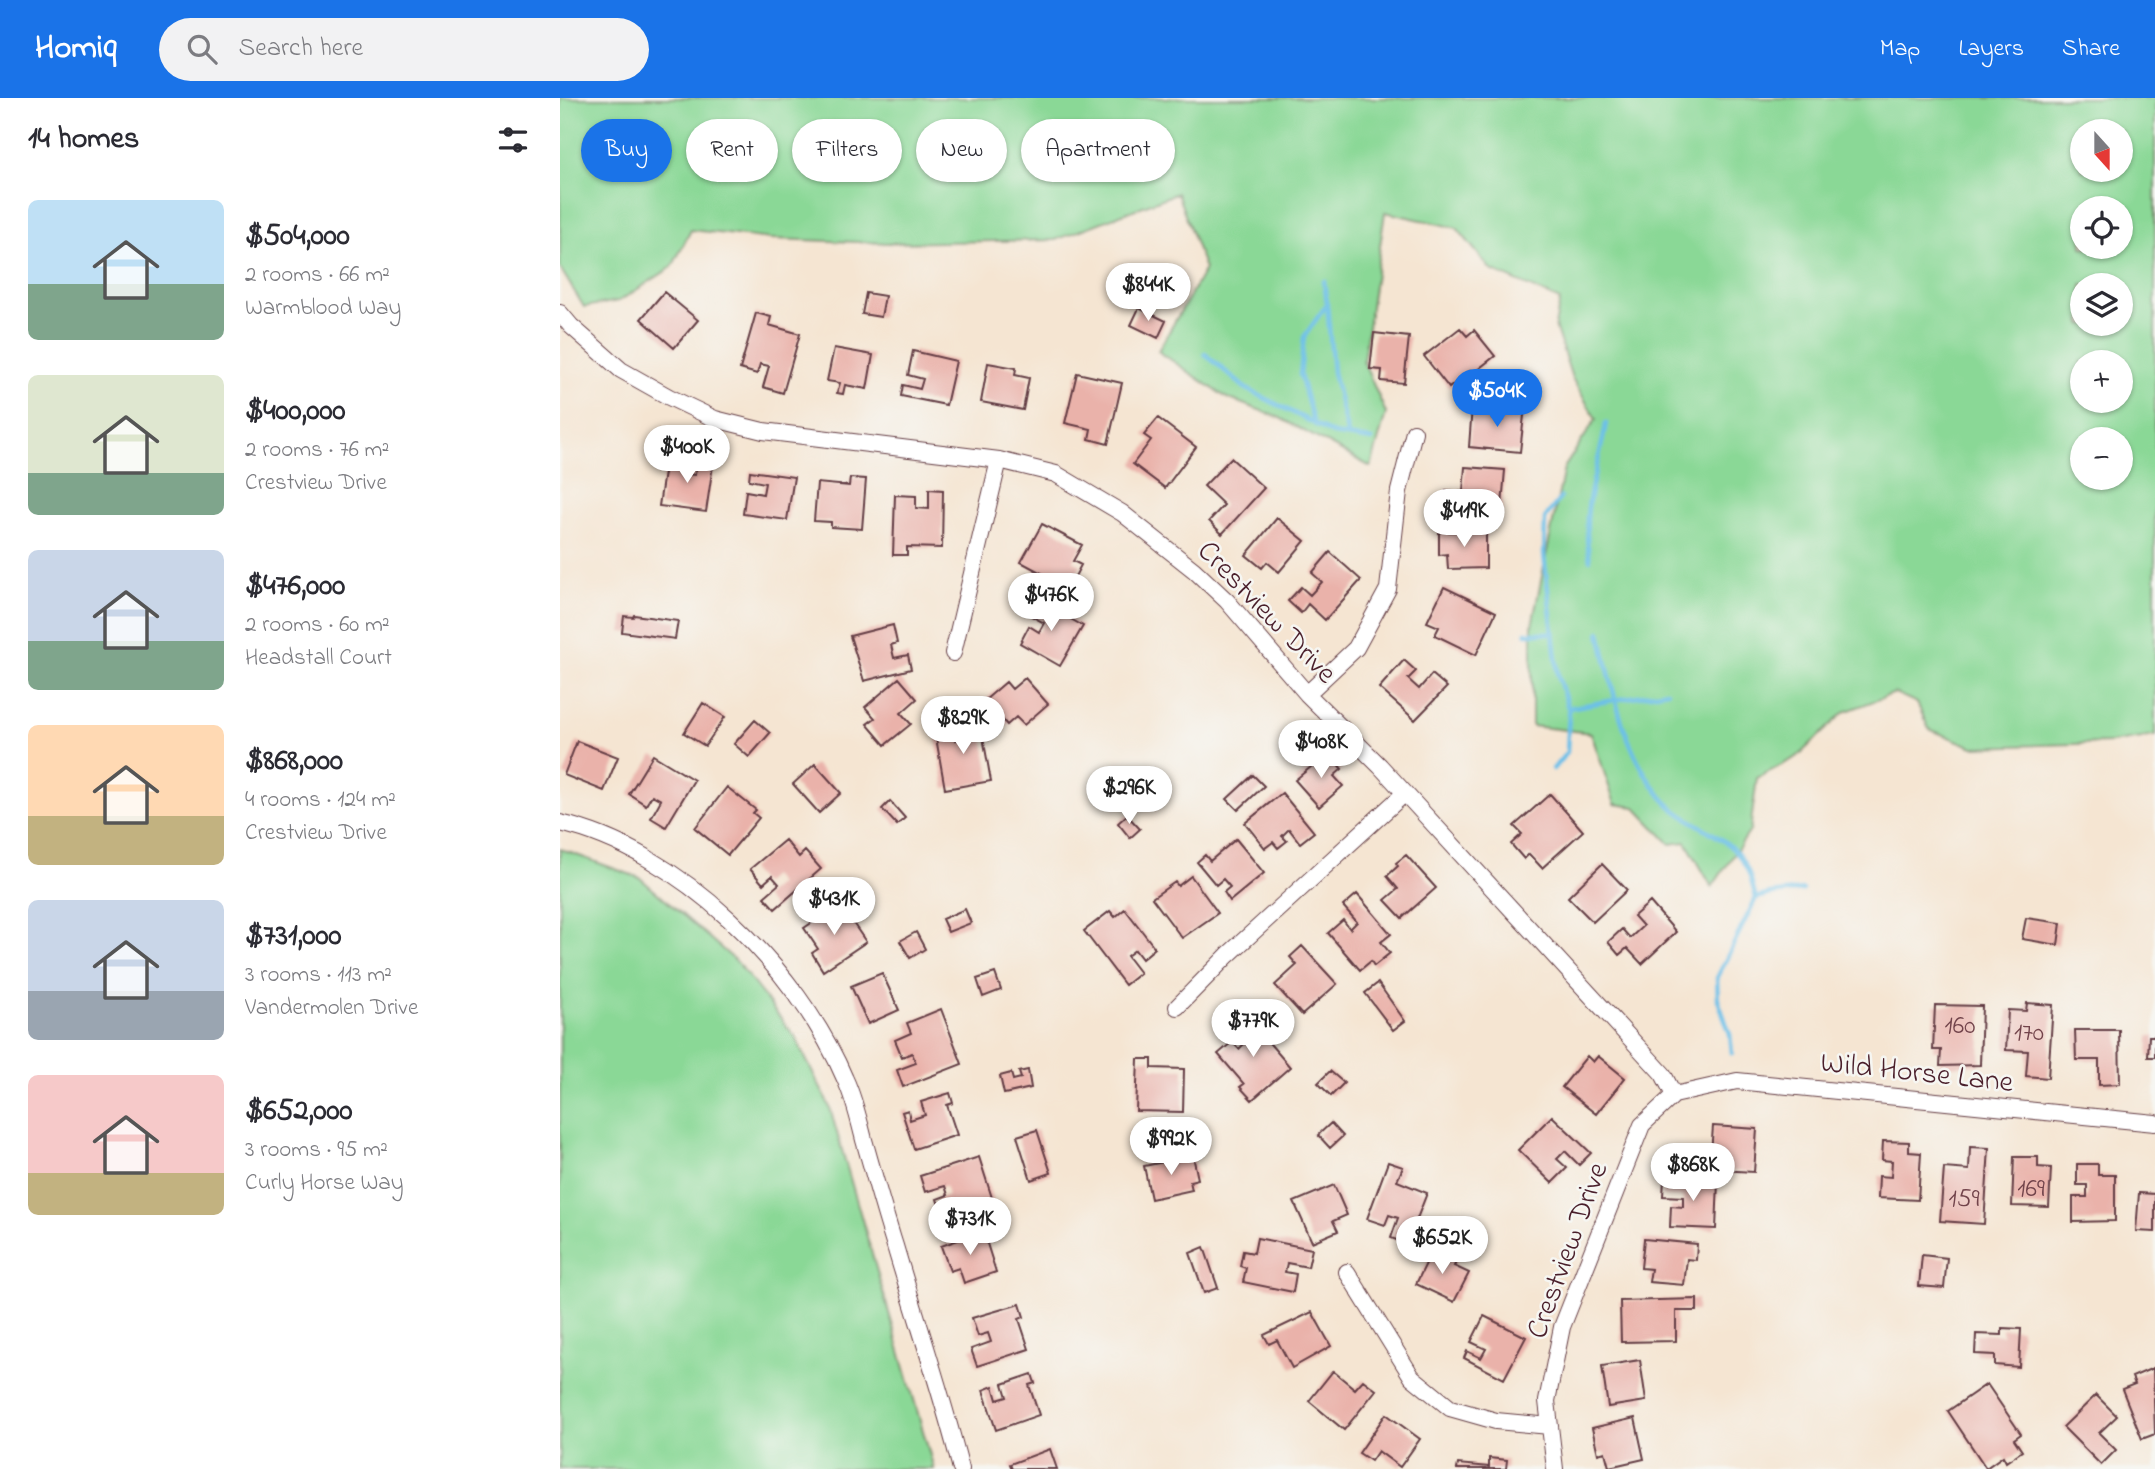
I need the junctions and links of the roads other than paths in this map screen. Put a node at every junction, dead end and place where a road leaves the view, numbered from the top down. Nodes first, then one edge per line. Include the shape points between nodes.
1 (560, 313) edge
2 (1414, 432) dead end
3 (999, 460) junction
4 (953, 653) dead end
5 (1307, 694) junction
6 (1405, 793) junction
7 (560, 822) edge
8 (1177, 1007) dead end
9 (1674, 1095) junction
10 (2155, 1123) edge
11 (1347, 1272) dead end
12 (1550, 1426) junction
13 (961, 1469) edge
14 (1555, 1469) edge

1 - 3 street, Crestview Drive via 621,370 715,419 763,431
2 - 5 street via 1399,491 1388,589 1356,648
3 - 4 street
3 - 5 street, Crestview Drive via 1056,474 1122,513 1211,585
5 - 6 street, Crestview Drive
6 - 8 street
6 - 9 street, Crestview Drive via 1662,1074
7 - 13 street via 588,829 646,856 701,895 794,989 824,1035 858,1118
9 - 10 street, Wild Horse Lane via 1737,1081
9 - 12 street, Crestview Drive via 1642,1125 1562,1327 1547,1401
11 - 12 street via 1412,1377 1450,1408 1496,1421
12 - 14 street, Crestview Drive

